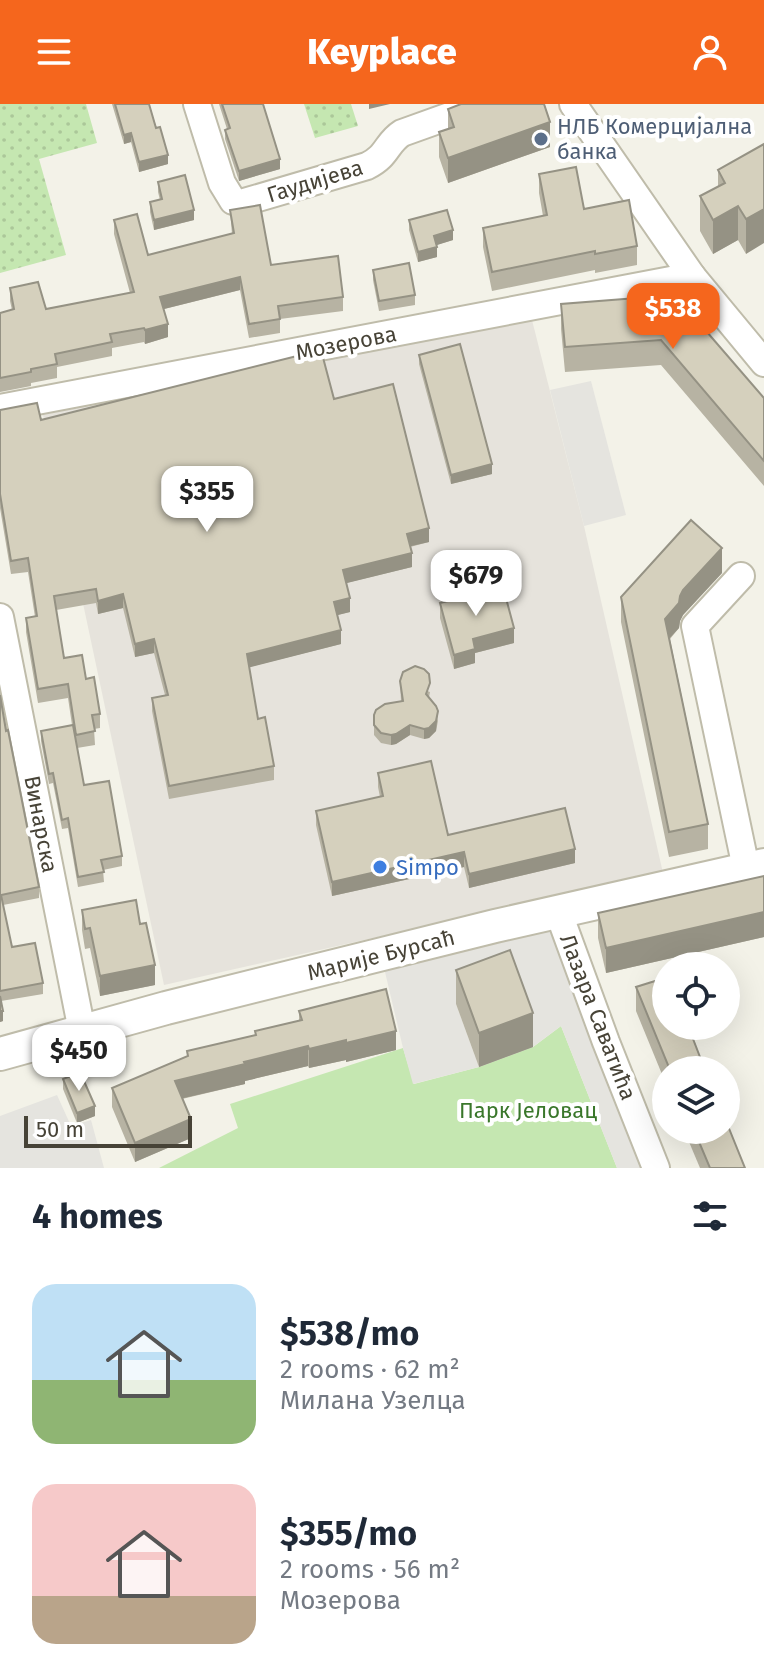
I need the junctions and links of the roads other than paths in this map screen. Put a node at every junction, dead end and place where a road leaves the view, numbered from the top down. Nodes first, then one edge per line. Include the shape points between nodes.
1 (197, 104) edge
2 (483, 104) edge
3 (573, 104) edge
4 (692, 276) junction
5 (764, 363) edge
6 (0, 408) edge
7 (741, 576) dead end
8 (0, 617) edge
9 (755, 866) edge
10 (558, 911) junction
11 (82, 1031) junction
12 (0, 1054) edge
13 (656, 1168) edge

1 - 2 street, Гаудијева via 227,193 241,203 367,166 402,133
3 - 4 street
4 - 5 street
4 - 6 street, Мозерова
7 - 9 street via 695,626
8 - 11 street, Винарска
9 - 10 street, Марије Бурсаћ
10 - 11 street, Марије Бурсаћ
10 - 13 street, Лазара Саватића
11 - 12 street, Марије Бурсаћ

